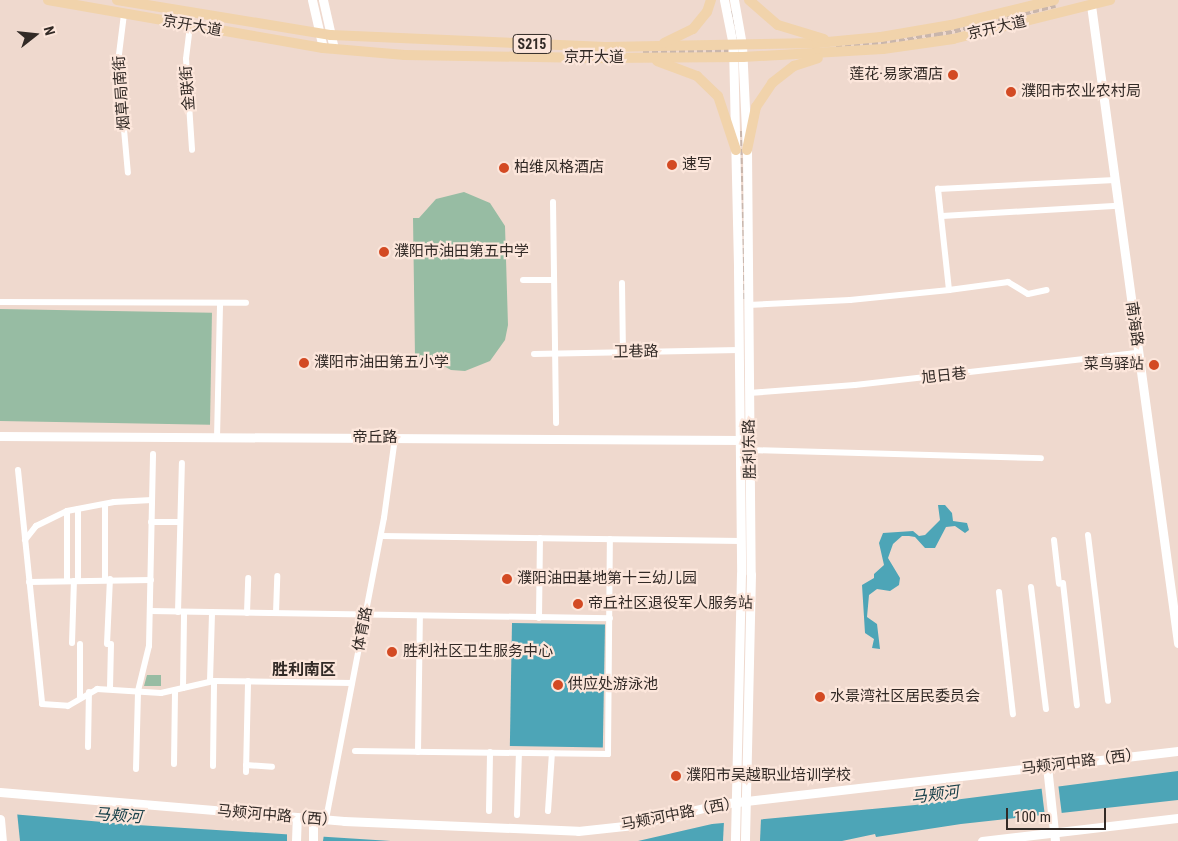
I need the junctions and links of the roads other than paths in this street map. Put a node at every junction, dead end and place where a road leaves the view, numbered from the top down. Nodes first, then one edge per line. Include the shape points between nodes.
1 (48, 0) edge
2 (117, 0) edge
3 (312, 0) edge
4 (323, 0) edge
5 (711, 0) edge
6 (724, 0) edge
7 (734, 0) edge
8 (748, 0) edge
9 (1054, 0) edge
10 (1110, 0) edge
11 (1091, 5) junction
12 (124, 14) junction
13 (190, 26) junction
14 (320, 34) junction
15 (332, 35) junction
16 (834, 42) junction
17 (658, 45) junction
18 (738, 45) junction
19 (323, 48) junction
20 (334, 49) junction
21 (842, 53) junction
22 (738, 57) junction
23 (646, 58) junction
24 (192, 150) dead end
25 (742, 150) junction
26 (128, 173) dead end
27 (1115, 180) junction
28 (553, 202) dead end
29 (1118, 206) junction
30 (942, 216) junction
31 (523, 280) dead end
32 (554, 280) junction
33 (622, 283) dead end
34 (950, 290) junction
35 (1046, 290) dead end
36 (0, 302) edge
37 (220, 303) junction
38 (246, 303) dead end
39 (748, 305) junction
40 (739, 350) junction
41 (555, 353) junction
42 (623, 353) junction
43 (1138, 353) junction
44 (534, 354) dead end
45 (749, 393) junction
46 (556, 423) dead end
47 (0, 436) edge
48 (217, 438) junction
49 (395, 438) junction
50 (745, 440) junction
51 (750, 450) junction
52 (153, 454) dead end
53 (1041, 458) dead end
54 (182, 463) dead end
55 (18, 470) dead end
56 (152, 500) junction
57 (105, 504) junction
58 (78, 508) junction
59 (67, 511) junction
60 (152, 522) junction
61 (180, 522) junction
62 (1088, 535) dead end
63 (381, 536) junction
64 (540, 538) junction
65 (610, 539) junction
66 (25, 540) junction
67 (1054, 540) dead end
68 (740, 541) junction
69 (277, 576) dead end
70 (248, 578) dead end
71 (107, 579) junction
72 (151, 580) junction
73 (73, 581) junction
74 (28, 582) junction
75 (1031, 588) dead end
76 (998, 592) dead end
77 (150, 611) junction
78 (181, 612) junction
79 (212, 612) junction
80 (247, 613) junction
81 (276, 614) junction
82 (366, 616) junction
83 (420, 616) junction
84 (539, 618) junction
85 (610, 618) junction
86 (72, 643) dead end
87 (1178, 643) edge
88 (80, 644) dead end
89 (212, 681) junction
90 (248, 681) junction
91 (352, 683) junction
92 (110, 688) junction
93 (183, 688) junction
94 (175, 690) junction
95 (138, 691) junction
96 (89, 692) junction
97 (80, 697) junction
98 (1108, 702) dead end
99 (1077, 705) dead end
100 (1046, 709) dead end
101 (1013, 714) dead end
102 (88, 747) dead end
103 (355, 751) dead end
104 (1178, 751) edge
105 (418, 752) junction
106 (490, 752) junction
107 (519, 752) junction
108 (552, 753) junction
109 (174, 764) dead end
110 (246, 764) junction
111 (213, 766) dead end
112 (1047, 766) junction
113 (272, 767) dead end
114 (136, 768) dead end
115 (246, 772) dead end
116 (0, 792) edge
117 (746, 804) junction
118 (736, 806) junction
119 (489, 811) dead end
120 (548, 811) dead end
121 (517, 815) dead end
122 (1178, 818) edge
123 (0, 819) edge
124 (326, 819) junction
125 (297, 820) junction
126 (313, 820) junction
127 (1054, 832) edge
128 (2, 841) edge
129 (296, 841) edge
130 (313, 841) edge
131 (735, 841) edge
132 (745, 841) edge
133 (982, 841) edge

1 - 12 main road, 京开大道 / S215
2 - 14 main road, 京开大道 / S215
3 - 14 street
4 - 15 street
5 - 17 main road via 707,12 693,29 684,36
6 - 18 street
7 - 18 street
8 - 16 main road via 778,25
9 - 16 main road, 京开大道 / S215 via 951,25
10 - 11 main road, 京开大道 / S215
11 - 21 main road, 京开大道 / S215 via 953,39
11 - 27 street, 南海路
12 - 13 main road, 京开大道 / S215
12 - 26 street, 烟草局南街 via 118,62
13 - 19 main road, 京开大道 / S215
13 - 24 street, 金联街 via 186,59
14 - 15 main road, 京开大道 / S215
14 - 19 street
15 - 17 main road, 京开大道 / S215 via 606,47
15 - 20 street
16 - 18 main road, 京开大道 / S215
17 - 18 main road, 京开大道 / S215
18 - 22 street, 胜利东路
19 - 20 main road, 京开大道 / S215
20 - 23 main road, 京开大道 / S215 via 404,55
21 - 22 main road, 京开大道 / S215
21 - 25 main road via 804,61 772,83 756,106
22 - 23 main road, 京开大道 / S215
22 - 25 street, 胜利东路
23 - 25 main road via 686,70 708,85 725,110
25 - 39 street, 胜利东路
25 - 40 street, 胜利东路
27 - 29 street, 南海路
27 - 30 street via 938,189
28 - 32 street
29 - 30 street
29 - 43 street, 南海路
30 - 34 street
31 - 32 street
32 - 41 street
33 - 42 street
34 - 35 street via 1008,282 1028,294
34 - 39 street via 850,300
36 - 37 street
37 - 38 street
37 - 48 street
39 - 45 street, 胜利东路
40 - 42 street, 卫巷路
40 - 50 street, 胜利东路
41 - 42 street, 卫巷路
41 - 44 street, 卫巷路
41 - 46 street
43 - 45 street, 旭日巷 via 855,385
43 - 87 street, 南海路
45 - 50 street, 胜利东路
47 - 48 street, 帝丘路
48 - 49 street, 帝丘路
49 - 50 street, 帝丘路
49 - 63 street, 体育路
50 - 51 street, 胜利东路
50 - 68 street, 胜利东路
51 - 53 street
51 - 117 street, 胜利东路
52 - 56 street
54 - 61 street
55 - 66 street
56 - 57 street
56 - 60 street
57 - 58 street
57 - 71 street
58 - 59 street
58 - 73 street
59 - 66 street via 36,526
59 - 73 street
60 - 61 street
60 - 72 street
61 - 78 street
62 - 98 street
63 - 64 street
63 - 82 street, 体育路
64 - 65 street
64 - 84 street
65 - 68 street
65 - 85 street
66 - 74 street
67 - 99 street
68 - 118 street, 胜利东路
69 - 81 street
70 - 80 street
71 - 72 street
71 - 73 street
71 - 92 street
72 - 77 street
73 - 74 street
73 - 86 street
74 - 97 street via 42,704 68,706
75 - 100 street
76 - 101 street
77 - 78 street
77 - 95 street via 149,646
78 - 79 street
78 - 93 street
79 - 80 street
79 - 89 street
80 - 81 street
81 - 82 street
82 - 83 street
82 - 91 street, 体育路
83 - 84 street
83 - 105 street
84 - 85 street
85 - 108 street via 608,754
88 - 97 street
89 - 90 street
89 - 93 street
89 - 111 street
90 - 91 street
90 - 110 street
91 - 124 street, 体育路
92 - 95 street
92 - 96 street
93 - 94 street
94 - 95 street
94 - 109 street
95 - 114 street
96 - 97 street
96 - 102 street
103 - 105 street
104 - 112 street, 马颊河中路（西）
105 - 106 street
106 - 107 street
106 - 119 street
107 - 108 street
107 - 121 street
108 - 120 street
110 - 113 street
110 - 115 street
112 - 117 street, 马颊河中路（西）
112 - 127 street
116 - 125 street, 马颊河中路（西）
117 - 118 street, 马颊河中路（西）
117 - 132 street, 胜利东路
118 - 124 street, 马颊河中路（西） via 634,825 578,831 490,830
118 - 131 street, 胜利东路
122 - 127 street
123 - 128 street
124 - 126 street, 马颊河中路（西）
125 - 126 street, 马颊河中路（西）
125 - 129 street
126 - 130 street
127 - 133 street

